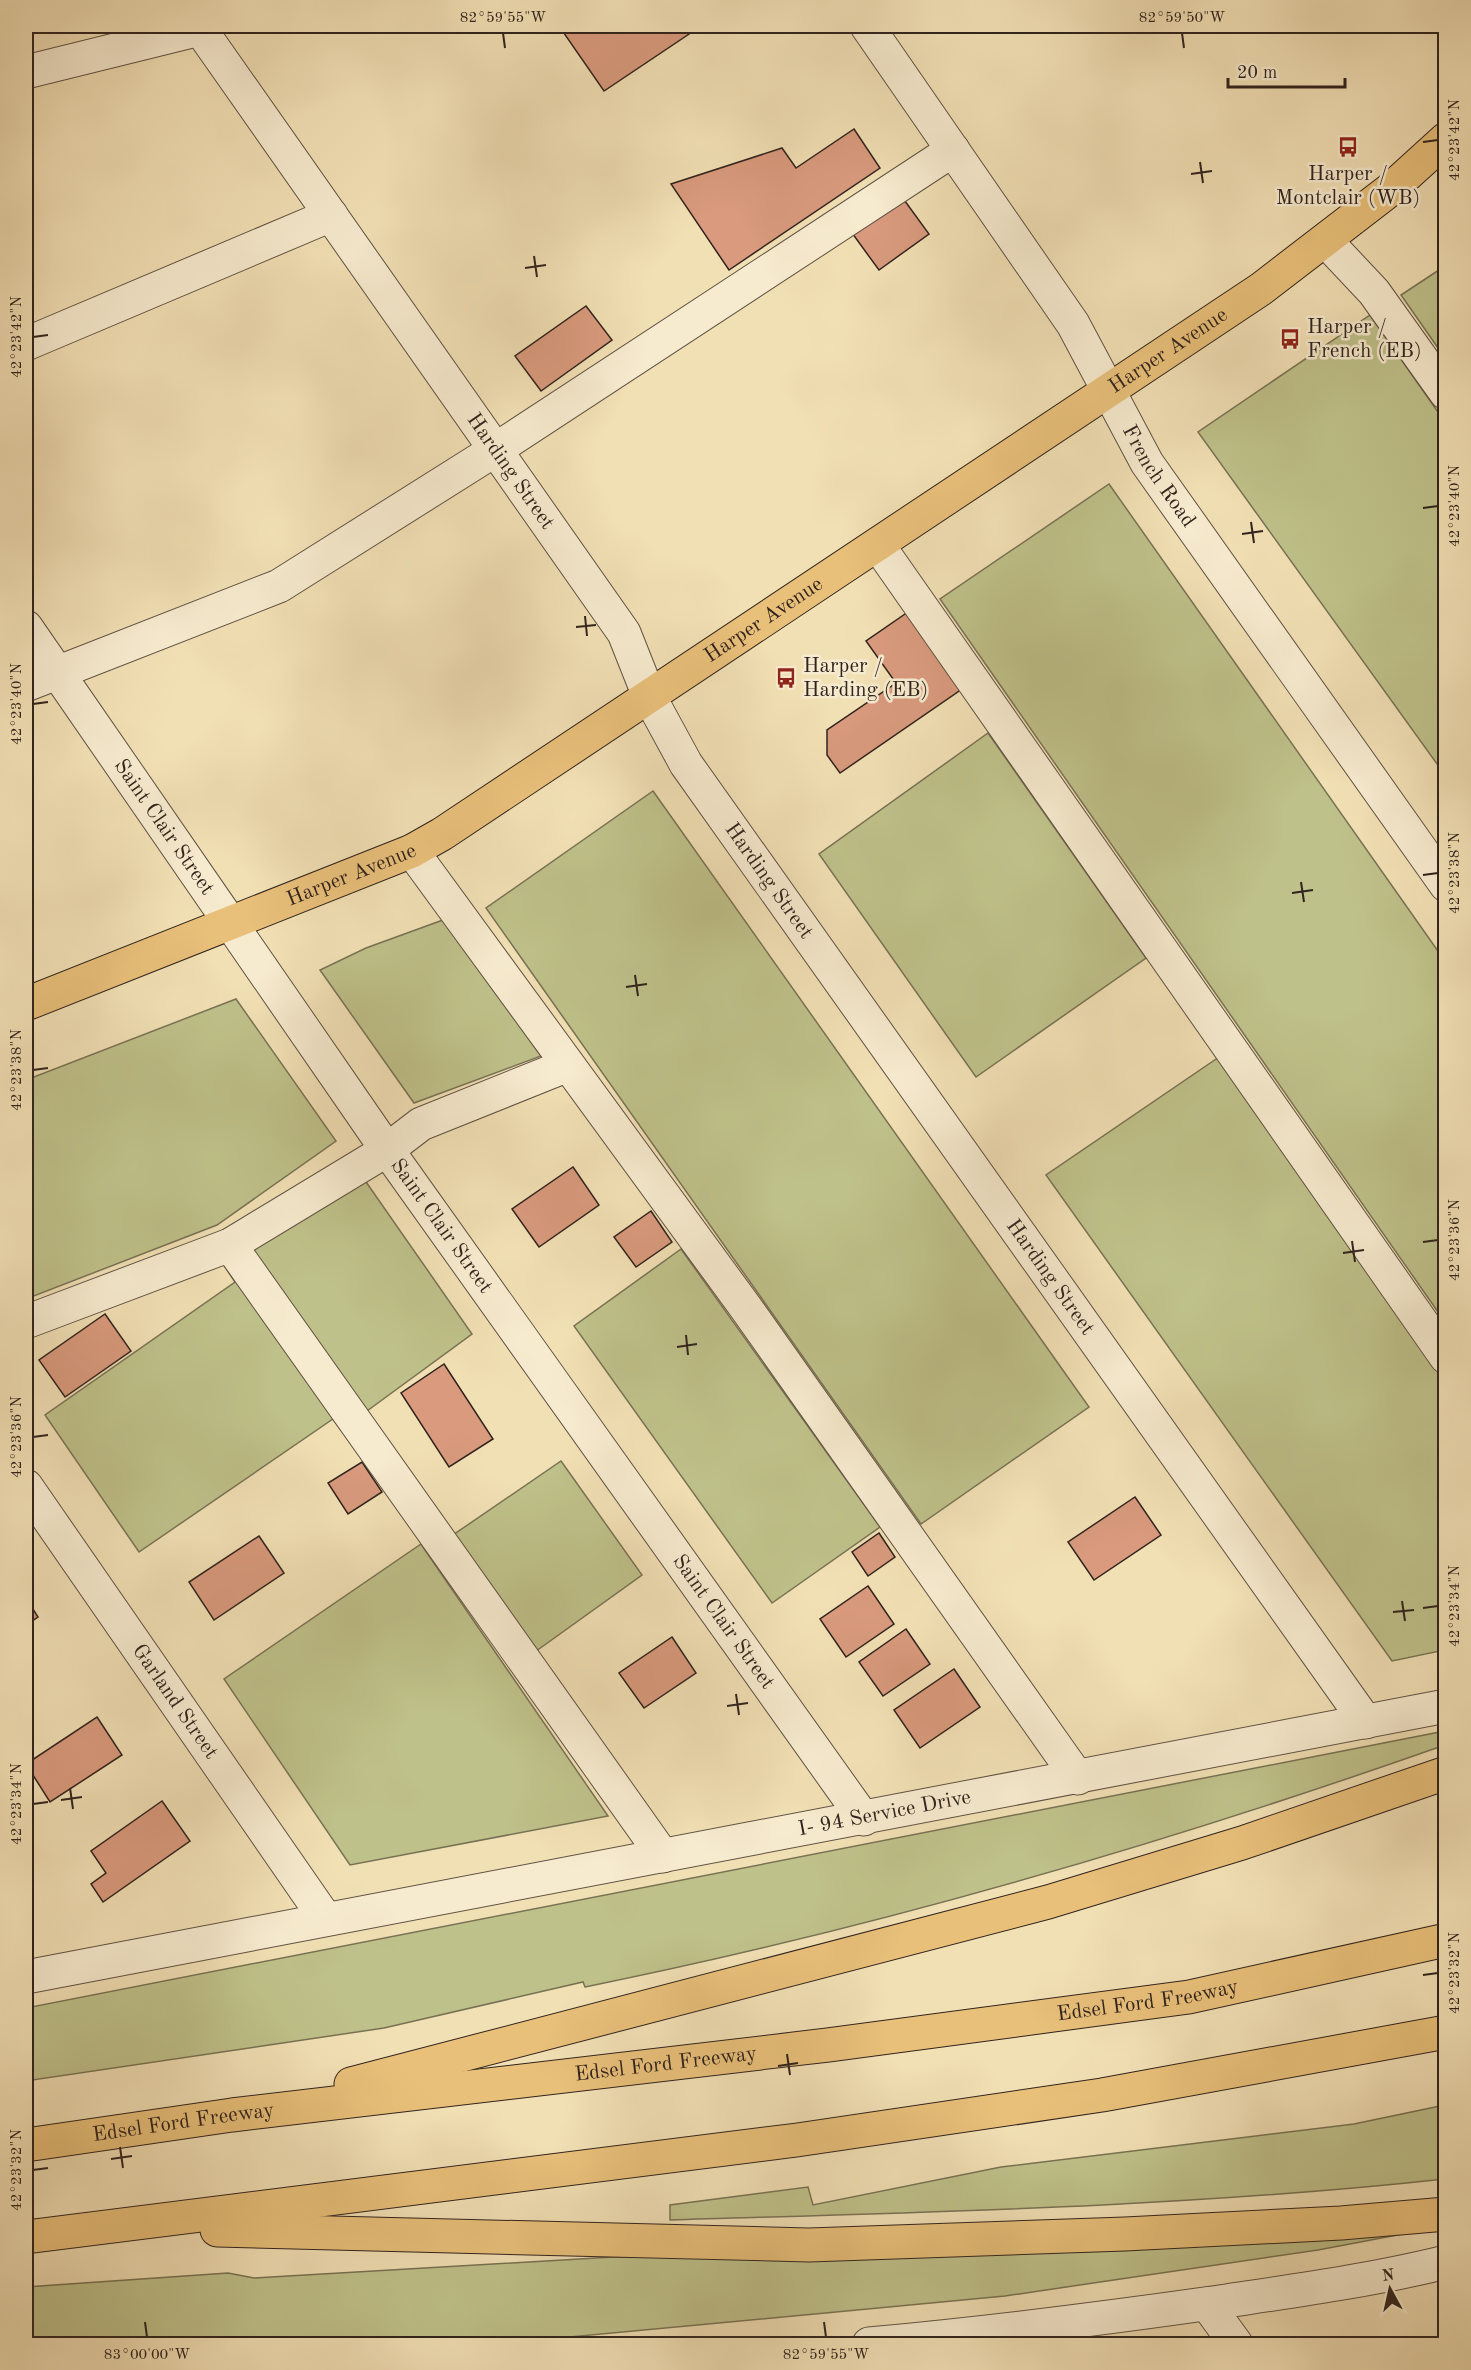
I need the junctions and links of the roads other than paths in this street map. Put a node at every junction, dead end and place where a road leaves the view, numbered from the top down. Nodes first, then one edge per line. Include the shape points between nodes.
1 (867, 26) edge
2 (199, 27) edge
3 (26, 72) edge
4 (1446, 140) edge
5 (953, 150) junction
6 (331, 215) junction
7 (1326, 241) junction
8 (26, 344) edge
9 (1109, 392) junction
10 (1446, 393) edge
11 (495, 450) junction
12 (878, 545) junction
13 (26, 627) edge
14 (57, 673) junction
15 (26, 685) edge
16 (649, 696) junction
17 (412, 851) junction
18 (1446, 885) edge
19 (230, 924) junction
20 (26, 1004) edge
21 (568, 1065) junction
22 (387, 1150) junction
23 (230, 1245) junction
24 (26, 1323) edge
25 (1446, 1357) edge
26 (26, 1486) edge
27 (1446, 1706) edge
28 (1366, 1722) junction
29 (1446, 1773) edge
30 (1078, 1778) junction
31 (864, 1819) junction
32 (663, 1856) junction
33 (325, 1918) junction
34 (1446, 1940) edge
35 (26, 1977) edge
36 (1446, 2031) edge
37 (232, 2115) junction
38 (26, 2145) edge
39 (1446, 2214) edge
40 (111, 2227) junction
41 (26, 2236) edge
42 (1441, 2271) edge
43 (1207, 2304) junction
44 (869, 2344) edge
45 (1236, 2344) edge

1 - 5 street, French Road
2 - 3 street
2 - 6 street, Harding Street
4 - 7 main road, Harper Avenue
5 - 9 street, French Road via 1073,324
5 - 11 street
6 - 8 street
6 - 11 street, Harding Street
7 - 9 main road, Harper Avenue
7 - 10 street via 1374,292
9 - 12 main road, Harper Avenue
9 - 18 street, French Road via 1147,463
11 - 14 street via 279,586
11 - 16 street, Harding Street via 624,633
12 - 16 main road, Harper Avenue
12 - 25 street
13 - 14 street, Saint Clair Street
14 - 15 street
14 - 19 street, Saint Clair Street
16 - 17 main road, Harper Avenue
16 - 28 street, Harding Street via 686,764
17 - 19 main road, Harper Avenue
17 - 21 street
19 - 20 main road, Harper Avenue
19 - 22 street, Saint Clair Street
21 - 22 street via 421,1124
21 - 30 street via 746,1308
22 - 23 street
22 - 31 street, Saint Clair Street
23 - 24 street
23 - 32 street
26 - 33 street, Garland Street
27 - 28 street, I- 94 Service Drive
28 - 30 street, I- 94 Service Drive
29 - 37 main road via 1242,1843 1048,1902
30 - 31 street, I- 94 Service Drive
31 - 32 street, I- 94 Service Drive
32 - 33 street, I- 94 Service Drive
33 - 35 street
34 - 37 main road, Edsel Ford Freeway via 1189,1997 816,2047
36 - 40 main road via 1079,2099 797,2140
37 - 38 main road, Edsel Ford Freeway
39 - 40 main road via 1125,2234 809,2245
40 - 41 main road
42 - 43 street
43 - 44 street via 1020,2330
43 - 45 street

